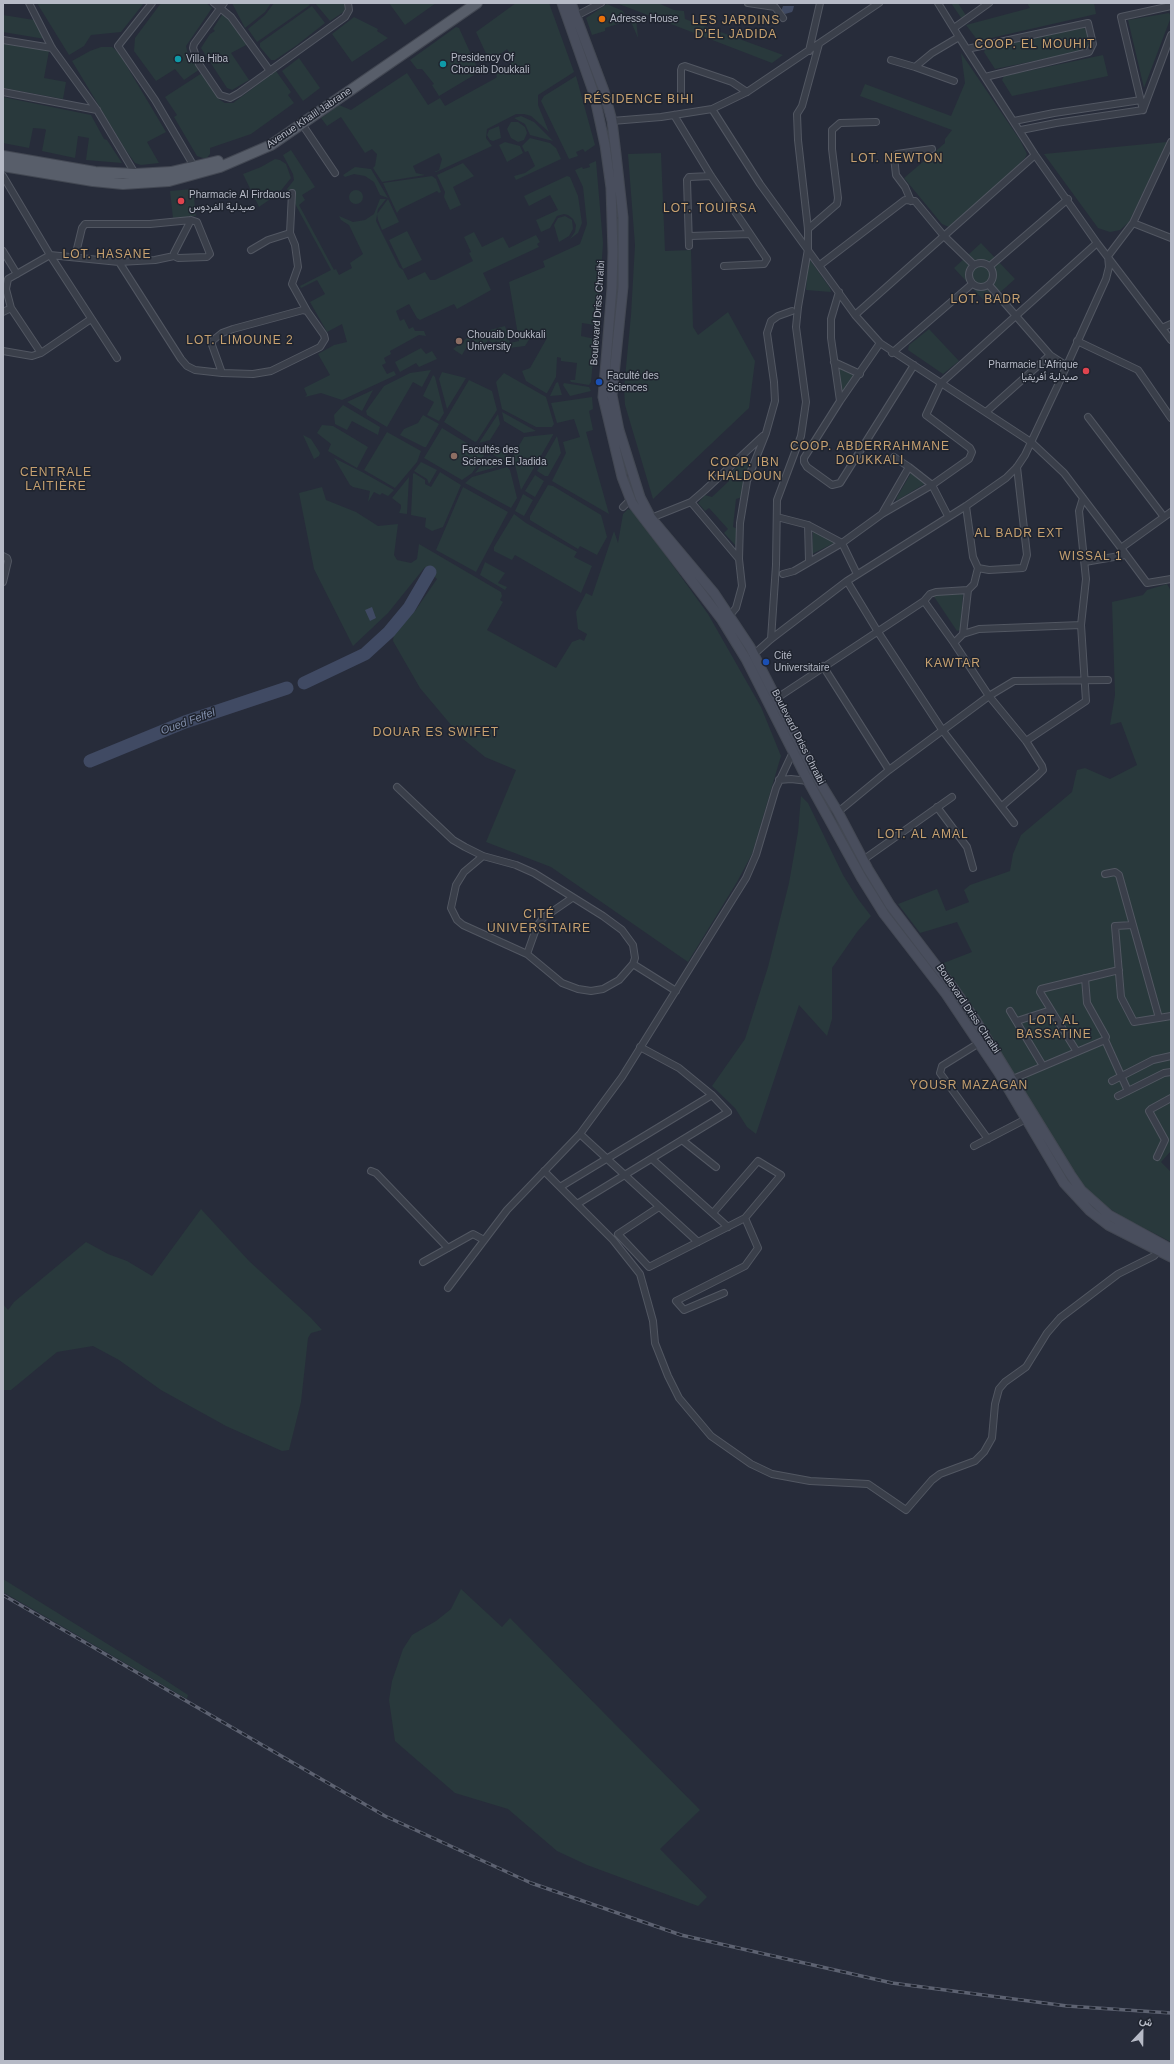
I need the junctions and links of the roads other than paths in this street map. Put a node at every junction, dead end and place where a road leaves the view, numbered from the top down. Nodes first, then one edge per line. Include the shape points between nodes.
1 (29, 3) edge
2 (152, 3) edge
3 (214, 3) edge
4 (348, 3) edge
5 (467, 3) edge
6 (477, 3) edge
7 (562, 3) edge
8 (571, 3) edge
9 (601, 3) edge
10 (748, 3) edge
11 (820, 3) edge
12 (879, 3) edge
13 (938, 3) edge
14 (989, 3) edge
15 (222, 5) edge
16 (1171, 6) edge
17 (576, 16) junction
18 (783, 18) dead end
19 (954, 28) junction
20 (1171, 36) edge
21 (959, 37) junction
22 (3, 40) edge
23 (819, 44) junction
24 (52, 48) junction
25 (967, 49) junction
26 (809, 50) junction
27 (891, 60) dead end
28 (915, 67) junction
29 (270, 71) junction
30 (985, 77) junction
31 (954, 81) dead end
32 (3, 92) edge
33 (747, 92) junction
34 (681, 96) dead end
35 (1140, 100) junction
36 (712, 109) junction
37 (96, 110) junction
38 (1143, 110) junction
39 (1054, 113) junction
40 (674, 115) junction
41 (612, 121) junction
42 (1014, 121) junction
43 (876, 122) dead end
44 (1056, 123) junction
45 (302, 124) junction
46 (1021, 130) junction
47 (1171, 142) edge
48 (932, 149) dead end
49 (1035, 155) junction
50 (3, 156) edge
51 (1164, 159) junction
52 (1171, 162) edge
53 (3, 166) edge
54 (196, 171) junction
55 (335, 173) dead end
56 (3, 176) edge
57 (89, 176) junction
58 (711, 176) junction
59 (137, 179) junction
60 (292, 193) dead end
61 (1068, 199) junction
62 (911, 200) junction
63 (191, 220) junction
64 (1133, 223) junction
65 (808, 229) junction
66 (290, 233) junction
67 (750, 234) junction
68 (690, 236) junction
69 (944, 236) junction
70 (1171, 238) edge
71 (1097, 243) junction
72 (689, 246) dead end
73 (808, 249) junction
74 (251, 250) dead end
75 (3, 251) edge
76 (50, 254) junction
77 (174, 256) junction
78 (1108, 256) junction
79 (75, 257) junction
80 (120, 262) junction
81 (820, 265) junction
82 (974, 265) junction
83 (724, 266) dead end
84 (990, 266) junction
85 (17, 274) junction
86 (972, 284) junction
87 (989, 285) junction
88 (839, 292) junction
89 (11, 308) junction
90 (792, 311) dead end
91 (3, 312) edge
92 (307, 312) junction
93 (855, 314) junction
94 (1016, 315) junction
95 (91, 319) junction
96 (1171, 324) edge
97 (1162, 328) junction
98 (1171, 340) edge
99 (1077, 341) junction
100 (880, 343) junction
101 (3, 351) edge
102 (40, 353) junction
103 (892, 353) junction
104 (1050, 355) junction
105 (117, 358) dead end
106 (834, 362) junction
107 (914, 365) junction
108 (1067, 366) junction
109 (222, 372) junction
110 (860, 374) junction
111 (941, 383) junction
112 (840, 401) junction
113 (986, 412) junction
114 (1088, 417) dead end
115 (1171, 418) edge
116 (766, 433) junction
117 (1031, 442) junction
118 (743, 455) junction
119 (894, 457) dead end
120 (754, 463) junction
121 (909, 467) junction
122 (1017, 467) junction
123 (932, 485) junction
124 (1083, 498) junction
125 (630, 499) junction
126 (690, 502) junction
127 (966, 506) junction
128 (623, 507) dead end
129 (1171, 512) edge
130 (882, 514) junction
131 (948, 516) junction
132 (777, 517) junction
133 (1164, 517) junction
134 (652, 518) junction
135 (808, 525) junction
136 (842, 543) junction
137 (1121, 548) junction
138 (1125, 555) junction
139 (3, 556) edge
140 (739, 559) junction
141 (809, 561) junction
142 (1085, 562) junction
143 (978, 568) junction
144 (783, 574) dead end
145 (857, 574) junction
146 (1171, 579) edge
147 (847, 581) junction
148 (3, 582) edge
149 (968, 590) junction
150 (924, 601) junction
151 (730, 615) junction
152 (1081, 625) junction
153 (878, 632) junction
154 (962, 634) junction
155 (771, 639) junction
156 (954, 642) junction
157 (753, 650) junction
158 (744, 656) junction
159 (823, 666) junction
160 (1084, 679) junction
161 (1108, 680) dead end
162 (989, 696) junction
163 (777, 698) junction
164 (943, 731) junction
165 (1026, 741) junction
166 (793, 752) junction
167 (889, 770) junction
168 (779, 780) junction
169 (808, 781) junction
170 (397, 787) dead end
171 (952, 797) dead end
172 (1002, 806) junction
173 (937, 808) junction
174 (838, 812) junction
175 (1014, 823) dead end
176 (483, 856) junction
177 (863, 860) junction
178 (972, 868) dead end
179 (1105, 874) dead end
180 (572, 898) junction
181 (1133, 924) junction
182 (527, 954) junction
183 (633, 964) junction
184 (1119, 970) junction
185 (938, 975) junction
186 (1085, 978) junction
187 (676, 991) junction
188 (950, 991) junction
189 (1010, 1010) dead end
190 (1051, 1010) junction
191 (1171, 1016) edge
192 (1159, 1018) junction
193 (1017, 1022) junction
194 (1105, 1040) junction
195 (979, 1043) junction
196 (640, 1047) junction
197 (1077, 1052) junction
198 (1171, 1056) edge
199 (1043, 1066) junction
200 (1171, 1072) edge
201 (1122, 1077) junction
202 (1013, 1079) junction
203 (1112, 1081) dead end
204 (1128, 1091) junction
205 (712, 1095) junction
206 (1118, 1096) dead end
207 (1171, 1098) edge
208 (1026, 1119) junction
209 (580, 1134) junction
210 (988, 1139) junction
211 (682, 1140) junction
212 (1168, 1140) edge
213 (974, 1146) dead end
214 (1157, 1157) dead end
215 (652, 1158) junction
216 (607, 1159) junction
217 (716, 1167) dead end
218 (370, 1171) dead end
219 (544, 1171) junction
220 (624, 1175) junction
221 (560, 1187) junction
222 (577, 1204) junction
223 (659, 1207) junction
224 (713, 1213) junction
225 (745, 1218) junction
226 (728, 1227) junction
227 (484, 1240) junction
228 (1143, 1240) junction
229 (698, 1242) junction
230 (448, 1248) junction
231 (1171, 1249) edge
232 (1159, 1251) junction
233 (1171, 1257) edge
234 (423, 1262) dead end
235 (448, 1288) dead end
236 (724, 1293) dead end

1 - 24 street
2 - 54 street via 118,46 153,96
3 - 15 street
4 - 29 street via 349,10 345,17
5 - 54 main road, Avenue Khalil Jabrane via 268,139 238,155
6 - 45 main road, Avenue Khalil Jabrane
7 - 125 main road, Boulevard Driss Chraibi via 594,94 606,150 611,188 613,252 603,397 622,477
8 - 17 main road, Boulevard Driss Chraibi
9 - 17 street
10 - 18 street via 774,7
11 - 26 street
12 - 23 street
13 - 19 street
14 - 19 street
15 - 29 street
15 - 29 street via 193,48 199,64 220,95 230,98
16 - 35 street via 1121,17
17 - 41 main road, Boulevard Driss Chraibi via 604,91
19 - 21 street
20 - 38 street
21 - 25 street
21 - 28 street
22 - 24 street
23 - 26 street
23 - 65 street via 802,106 797,114
24 - 37 street
25 - 30 street
25 - 30 street via 1088,23 1092,44 1089,52
26 - 33 street
27 - 28 street
28 - 31 street
30 - 42 street
32 - 37 street
33 - 34 street via 732,82 684,66 681,70
33 - 36 street
35 - 38 street
35 - 39 street
36 - 40 street
36 - 73 street via 760,184
37 - 59 street
38 - 44 street
39 - 42 street
39 - 44 street
40 - 41 street
40 - 58 street
41 - 134 main road, Boulevard Driss Chraibi via 621,187 623,287 612,396 634,482
42 - 46 street
43 - 65 street via 840,123 832,130 837,204
44 - 46 street
45 - 54 main road, Avenue Khalil Jabrane via 260,151 238,161
45 - 55 street
46 - 49 street
47 - 51 street
48 - 62 street via 897,154 894,157 896,175
49 - 61 street
49 - 69 street
50 - 57 main road, Avenue Khalil Jabrane
51 - 52 street
51 - 64 street
53 - 57 main road, Avenue Khalil Jabrane
54 - 59 main road, Avenue Khalil Jabrane via 170,181
56 - 76 street
57 - 59 main road, Avenue Khalil Jabrane
58 - 67 street
58 - 68 street via 689,177 687,180
60 - 66 street
61 - 71 street
61 - 84 street
62 - 69 street via 915,201
62 - 81 street via 900,203
63 - 77 street
63 - 77 street via 197,222 210,254 207,257
63 - 79 street via 150,224 85,224
64 - 70 street
64 - 78 street
65 - 73 street
66 - 74 street via 268,240
66 - 92 street via 295,245 298,267 292,284
67 - 68 street
67 - 83 street via 766,255 766,262
68 - 72 street
69 - 82 street
69 - 93 street
71 - 78 street
71 - 94 street
73 - 81 street
73 - 132 street via 796,327 806,402 800,436 777,500
75 - 85 street
76 - 79 street
76 - 85 street
76 - 95 street
77 - 80 street
78 - 97 street
78 - 99 street via 1106,279
79 - 80 street
80 - 109 street via 187,366 195,370
81 - 88 street
82 - 84 street via 980,263
82 - 86 street via 969,276
84 - 87 street via 994,276
85 - 89 street via 8,280 6,285
86 - 87 street via 982,287
86 - 103 street
87 - 94 street
88 - 93 street
88 - 106 street via 831,319 830,338
89 - 91 street
89 - 102 street
90 - 116 street via 772,321 767,333 775,401
92 - 109 street via 298,310 233,329 215,337 212,345
92 - 109 street via 324,335 325,339 320,346 271,371 253,374
93 - 100 street
94 - 104 street
94 - 111 street
95 - 102 street
95 - 105 street
96 - 97 street
97 - 98 street
99 - 108 street
99 - 115 street via 1138,370
100 - 103 street
100 - 110 street
101 - 102 street via 32,356
103 - 107 street
104 - 108 street
104 - 113 street
106 - 110 street
106 - 112 street
107 - 111 street
107 - 112 street via 840,483 832,485 807,468 804,458
108 - 117 street
110 - 112 street
111 - 113 street
111 - 123 street via 926,415 972,452 969,459
113 - 117 street
114 - 133 street
116 - 118 street
116 - 120 street
117 - 122 street
117 - 124 street via 1064,473
118 - 120 street
118 - 126 street
119 - 121 street
120 - 140 street via 741,510
121 - 123 street
121 - 130 street
122 - 127 street via 1006,478
122 - 143 street via 1027,555 1025,566 1020,570
123 - 130 street
123 - 131 street
124 - 137 street
124 - 142 street via 1079,511
125 - 128 street
125 - 158 main road, Boulevard Driss Chraibi via 638,513 722,620
126 - 134 street
126 - 140 street
127 - 131 street
127 - 143 street via 973,557
129 - 133 street
130 - 136 street
131 - 145 street
132 - 135 street
132 - 155 street
133 - 137 street
134 - 151 main road, Boulevard Driss Chraibi
135 - 136 street
135 - 141 street
136 - 141 street
136 - 145 street
137 - 138 street
138 - 142 street
138 - 146 street via 1147,583
139 - 148 street via 8,561
140 - 151 street via 740,594 736,608
141 - 144 street via 794,571
142 - 152 street via 1086,579
143 - 149 street via 974,584
145 - 147 street
147 - 153 street
147 - 155 street
149 - 150 street via 936,592
149 - 154 street
150 - 153 street
150 - 156 street
151 - 157 main road, Boulevard Driss Chraibi
152 - 154 street via 979,629
152 - 160 street
153 - 159 street
153 - 164 street
154 - 156 street
155 - 157 street
156 - 162 street
157 - 158 street
157 - 163 main road, Boulevard Driss Chraibi
158 - 166 main road, Boulevard Driss Chraibi
159 - 163 street
159 - 167 street
160 - 161 street
160 - 162 street via 1014,681
160 - 165 street via 1086,701
162 - 164 street
162 - 165 street
163 - 174 main road, Boulevard Driss Chraibi via 816,776
164 - 167 street
164 - 172 street
165 - 172 street via 1043,770
166 - 168 street
166 - 169 main road, Boulevard Driss Chraibi
167 - 174 street
168 - 169 street
168 - 187 street via 756,855 746,878
169 - 185 main road, Boulevard Driss Chraibi via 884,914
170 - 176 street via 453,840
171 - 173 street
172 - 175 street
173 - 177 street
173 - 178 street via 967,847
174 - 177 main road, Boulevard Driss Chraibi
176 - 180 street via 534,873
176 - 182 street via 459,877 451,908 453,915 463,925
177 - 185 main road, Boulevard Driss Chraibi
179 - 181 street via 1111,871 1119,875
180 - 182 street via 543,918 537,926
180 - 183 street via 622,930 634,945
181 - 184 street via 1115,926
181 - 192 street
182 - 183 street via 562,983 591,991 604,989 612,984
183 - 187 street
184 - 186 street
184 - 192 street via 1121,997 1134,1022
185 - 188 main road, Boulevard Driss Chraibi
186 - 190 street via 1041,989 1040,992
186 - 194 street via 1087,1003 1106,1037
187 - 196 street
188 - 195 main road, Boulevard Driss Chraibi
188 - 202 main road, Boulevard Driss Chraibi
189 - 193 street
190 - 193 street
190 - 197 street
191 - 192 street
193 - 199 street
194 - 197 street
194 - 201 street
195 - 208 main road, Boulevard Driss Chraibi
195 - 210 street via 942,1066 940,1073
196 - 205 street via 679,1068
196 - 209 street via 622,1077
197 - 199 street
198 - 201 street via 1153,1060
199 - 202 street
200 - 204 street
201 - 203 street
201 - 204 street
202 - 228 main road, Boulevard Driss Chraibi via 1081,1190
204 - 206 street
205 - 211 street via 728,1112
205 - 216 street
207 - 212 street via 1149,1111
208 - 210 street
208 - 228 main road, Boulevard Driss Chraibi via 1075,1198 1108,1225
209 - 216 street
209 - 219 street
210 - 213 street
211 - 215 street
211 - 217 street
212 - 214 street
215 - 220 street
215 - 224 street
216 - 220 street
216 - 221 street
218 - 230 street via 376,1173
219 - 221 street
219 - 227 street via 507,1210
220 - 222 street
220 - 223 street
221 - 222 street
222 - 232 street via 613,1240 640,1274 655,1343 668,1376 679,1398 711,1436 751,1464 772,1474 810,1481 868,1484 906,1510 940,1474 975,1461 984,1452 992,1438 999,1389 1026,1367 1047,1333 1060,1318 1118,1274
223 - 229 street
223 - 229 street via 618,1234 649,1267
224 - 225 street via 758,1161 781,1175
224 - 226 street
225 - 226 street
225 - 236 street via 758,1248 745,1266 676,1300 684,1310
226 - 229 street
227 - 230 street via 473,1234
227 - 235 street
228 - 231 main road, Boulevard Driss Chraibi
228 - 232 main road, Boulevard Driss Chraibi
230 - 234 street
232 - 233 main road, Boulevard Driss Chraibi

